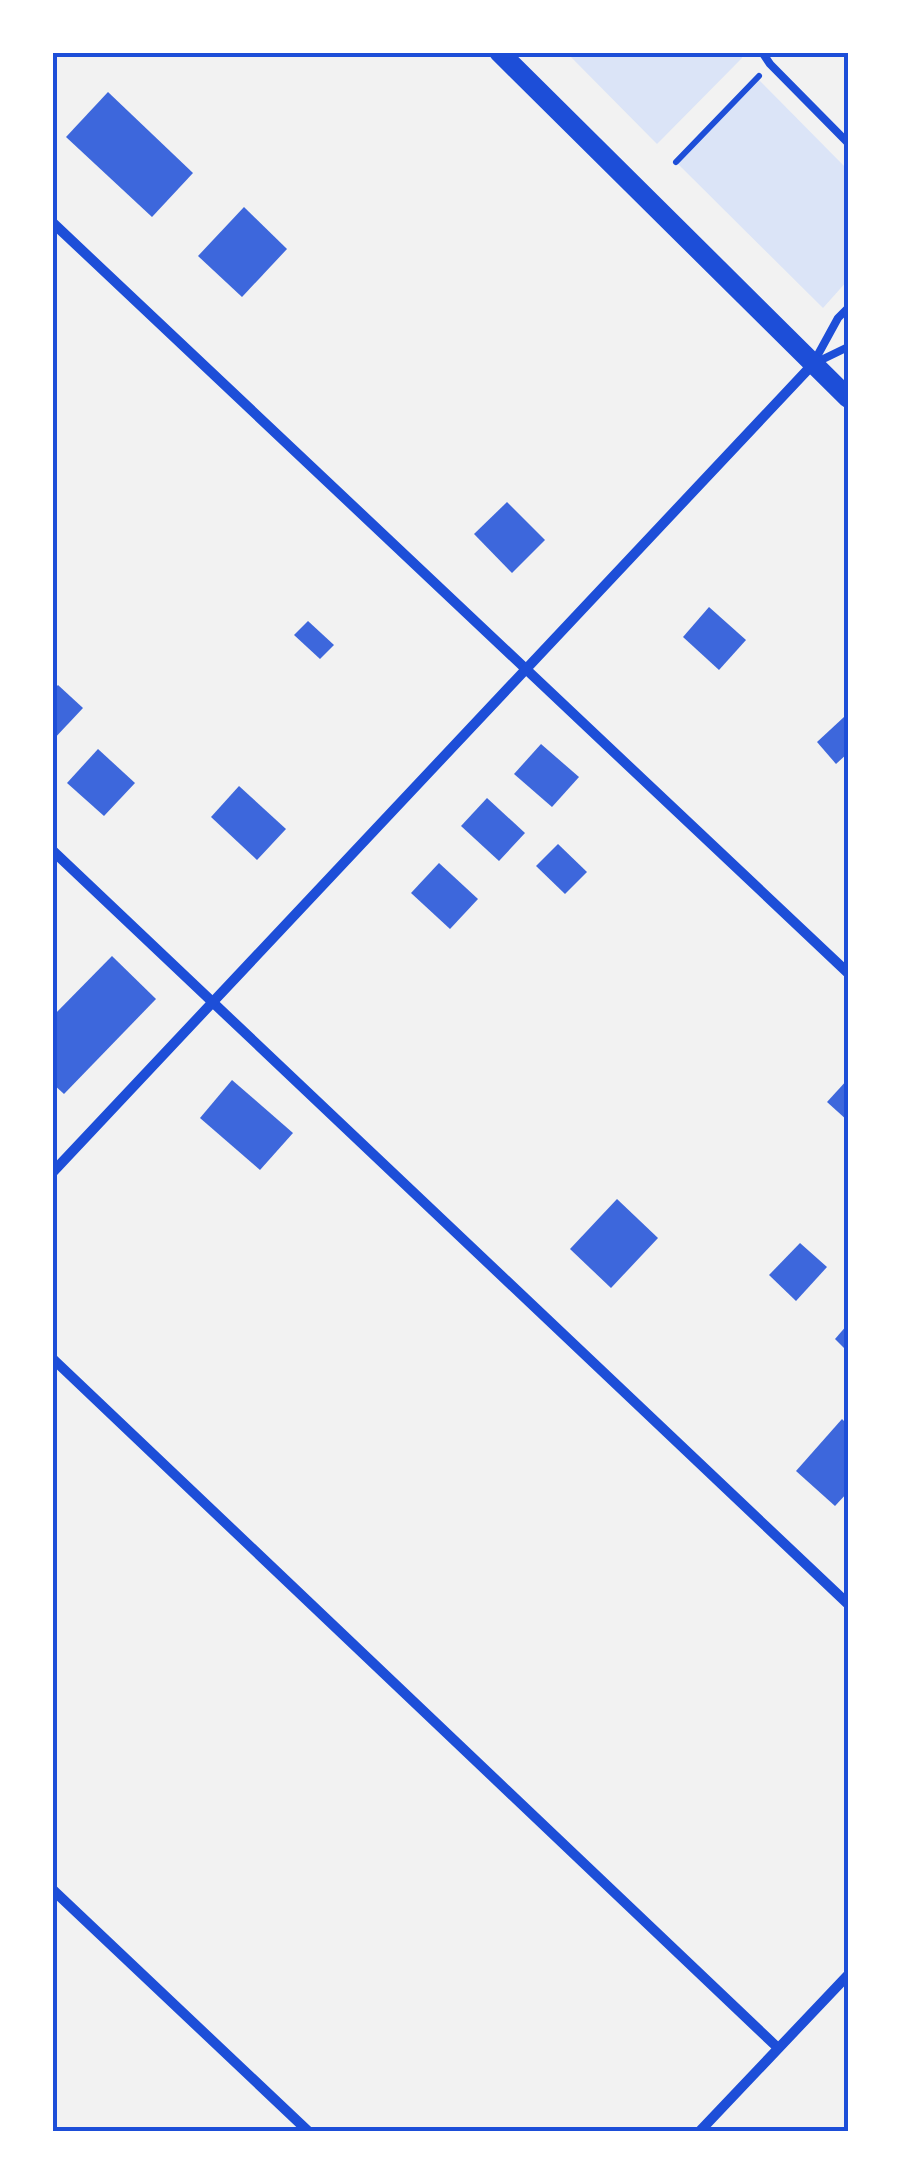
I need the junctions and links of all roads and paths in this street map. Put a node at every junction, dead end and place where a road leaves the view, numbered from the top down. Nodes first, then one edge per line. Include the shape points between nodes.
1 (499, 52) edge
2 (762, 52) edge
3 (846, 52) edge
4 (848, 62) edge
5 (770, 64) junction
6 (848, 142) edge
7 (676, 162) dead end
8 (52, 222) edge
9 (848, 308) edge
10 (848, 347) edge
11 (813, 364) junction
12 (848, 398) edge
13 (526, 669) junction
14 (52, 850) edge
15 (848, 972) edge
16 (213, 1002) junction
17 (52, 1173) edge
18 (52, 1358) edge
19 (848, 1604) edge
20 (52, 1888) edge
21 (848, 1976) edge
22 (778, 2048) junction
23 (310, 2132) edge
24 (698, 2132) edge

1 - 11 main road
2 - 5 lane
3 - 4 path
5 - 6 lane
5 - 7 path
8 - 13 street
9 - 11 lane
10 - 11 lane
11 - 12 main road
11 - 13 street
13 - 15 street
13 - 16 street
14 - 16 street
16 - 17 street
16 - 19 street
18 - 22 street
20 - 23 street
21 - 22 street
22 - 24 street

